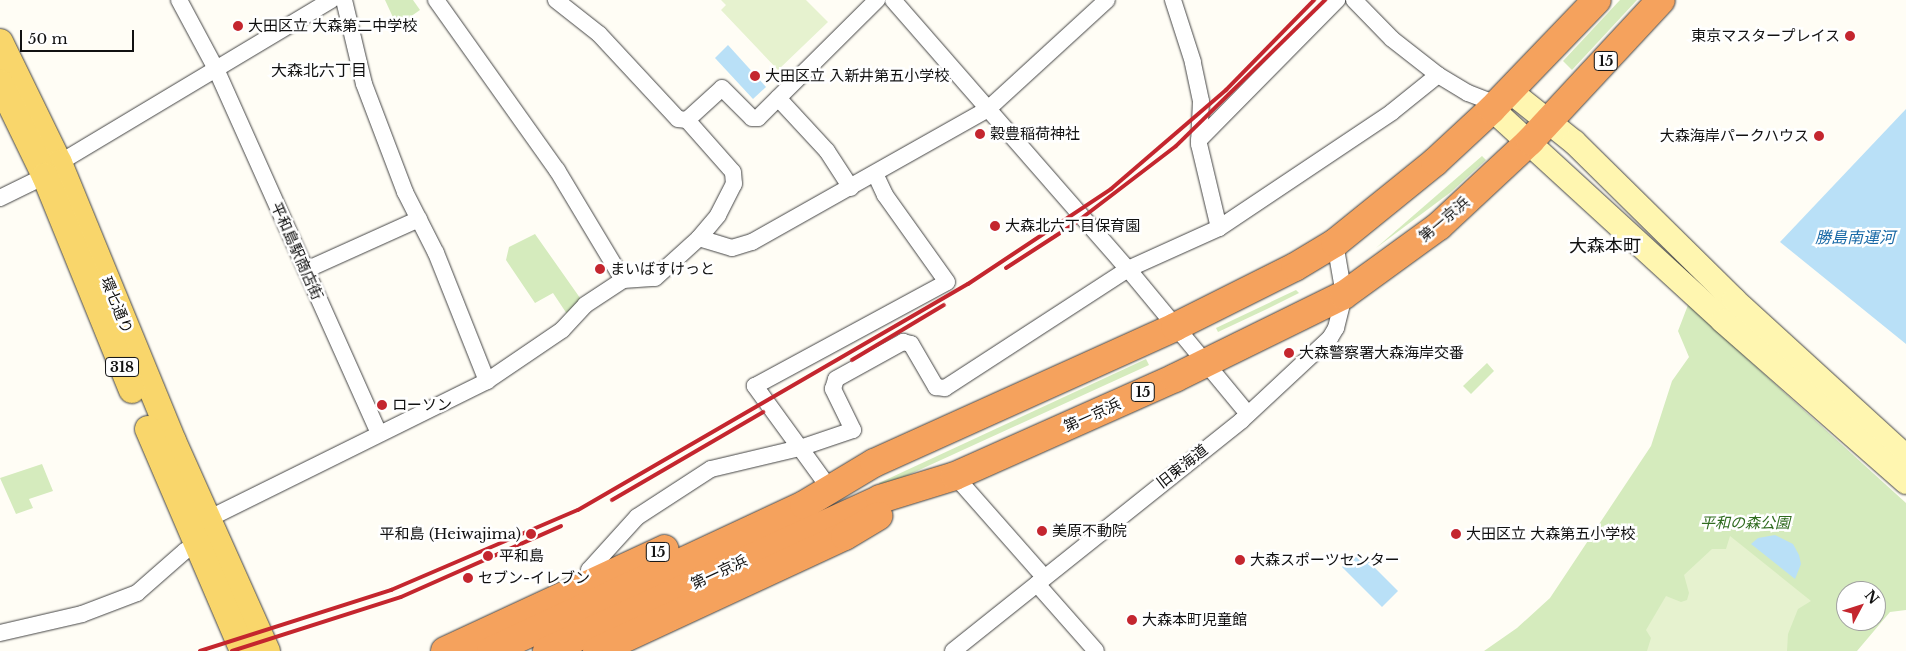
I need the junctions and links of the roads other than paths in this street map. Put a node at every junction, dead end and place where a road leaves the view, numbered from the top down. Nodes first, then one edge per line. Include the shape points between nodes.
1 (179, 0) edge
2 (331, 0) edge
3 (344, 0) edge
4 (436, 0) edge
5 (556, 0) edge
6 (877, 0) edge
7 (893, 0) edge
8 (1106, 0) edge
9 (1173, 0) edge
10 (1337, 0) edge
11 (1354, 0) edge
12 (1661, 0) edge
13 (1592, 2) edge
14 (0, 42) edge
15 (216, 69) junction
16 (1438, 75) junction
17 (0, 83) edge
18 (778, 98) junction
19 (1500, 101) junction
20 (988, 108) junction
21 (687, 120) junction
22 (1550, 123) junction
23 (1199, 140) junction
24 (1530, 142) junction
25 (52, 169) junction
26 (875, 174) junction
27 (851, 188) junction
28 (0, 198) edge
29 (419, 219) junction
30 (1219, 228) junction
31 (699, 238) junction
32 (1335, 243) junction
33 (1128, 269) junction
34 (306, 270) junction
35 (624, 280) junction
36 (1344, 294) junction
37 (1176, 327) junction
38 (1205, 364) junction
39 (487, 381) junction
40 (1248, 414) junction
41 (379, 433) junction
42 (800, 448) junction
43 (1906, 457) edge
44 (874, 462) junction
45 (822, 478) junction
46 (946, 479) junction
47 (1906, 482) edge
48 (208, 519) junction
49 (198, 544) junction
50 (594, 581) junction
51 (1040, 581) junction
52 (0, 633) edge
53 (499, 647) edge
54 (243, 651) edge
55 (267, 651) edge
56 (444, 651) edge
57 (547, 651) edge
58 (597, 651) edge
59 (953, 651) edge
60 (1096, 651) edge

1 - 15 street, 平和島駅商店街
2 - 15 street
3 - 29 street via 364,84 405,192
4 - 35 street via 557,170
5 - 21 street via 599,34 678,119
6 - 18 street
7 - 20 street
8 - 20 street
9 - 23 street via 1194,62 1201,101
10 - 23 street
11 - 16 street via 1392,39
12 - 22 highway, 第一京浜 / 15
13 - 19 highway, 第一京浜 / 15
14 - 25 main road, 環七通り / 318
15 - 25 street
15 - 34 street, 平和島駅商店街
16 - 19 street via 1468,93
16 - 30 street via 1392,112
17 - 25 main road, 環七通り / 318
18 - 21 street via 758,118 752,118 719,88
18 - 27 street via 827,151
19 - 22 street
19 - 24 street
19 - 32 highway, 第一京浜 / 15 via 1435,162
20 - 26 street
20 - 33 street
21 - 31 street via 733,172 734,184 718,215
22 - 24 highway, 第一京浜 / 15
22 - 43 street via 1617,183 1734,300
23 - 30 street
24 - 36 highway, 第一京浜 / 15 via 1439,226
24 - 47 street via 1723,321
25 - 28 street
25 - 48 main road, 環七通り / 318
25 - 49 main road, 環七通り / 318 via 82,272
26 - 27 street
26 - 42 street via 890,202 948,282 756,386
27 - 31 street via 744,246 732,248
29 - 34 street
29 - 39 street
30 - 33 street
31 - 35 street via 655,278
32 - 36 street, 旧東海道
32 - 37 highway, 第一京浜 / 15 via 1254,289
33 - 37 street
33 - 42 street via 945,388 936,387 910,344 902,342 835,379 833,389 852,431
34 - 41 street, 平和島駅商店街
35 - 39 street via 585,306 562,330
36 - 38 highway, 第一京浜 / 15
36 - 40 street, 旧東海道 via 1336,328 1330,338
37 - 38 street
37 - 44 highway, 第一京浜 / 15
38 - 40 street
38 - 46 highway, 第一京浜 / 15
39 - 41 street
40 - 51 street, 旧東海道
41 - 48 street
42 - 45 street
42 - 50 street via 711,469 637,517 588,570
44 - 45 highway, 15
44 - 53 highway, 第一京浜 / 15 via 804,505
45 - 50 highway, 15
46 - 51 street
46 - 57 highway, 第一京浜 / 15 via 880,499
46 - 58 highway, 15 via 845,536
48 - 55 main road, 環七通り / 318
49 - 52 street via 185,551 137,593 82,614
49 - 54 main road, 環七通り / 318
50 - 56 highway, 15
51 - 59 street, 旧東海道
51 - 60 street

